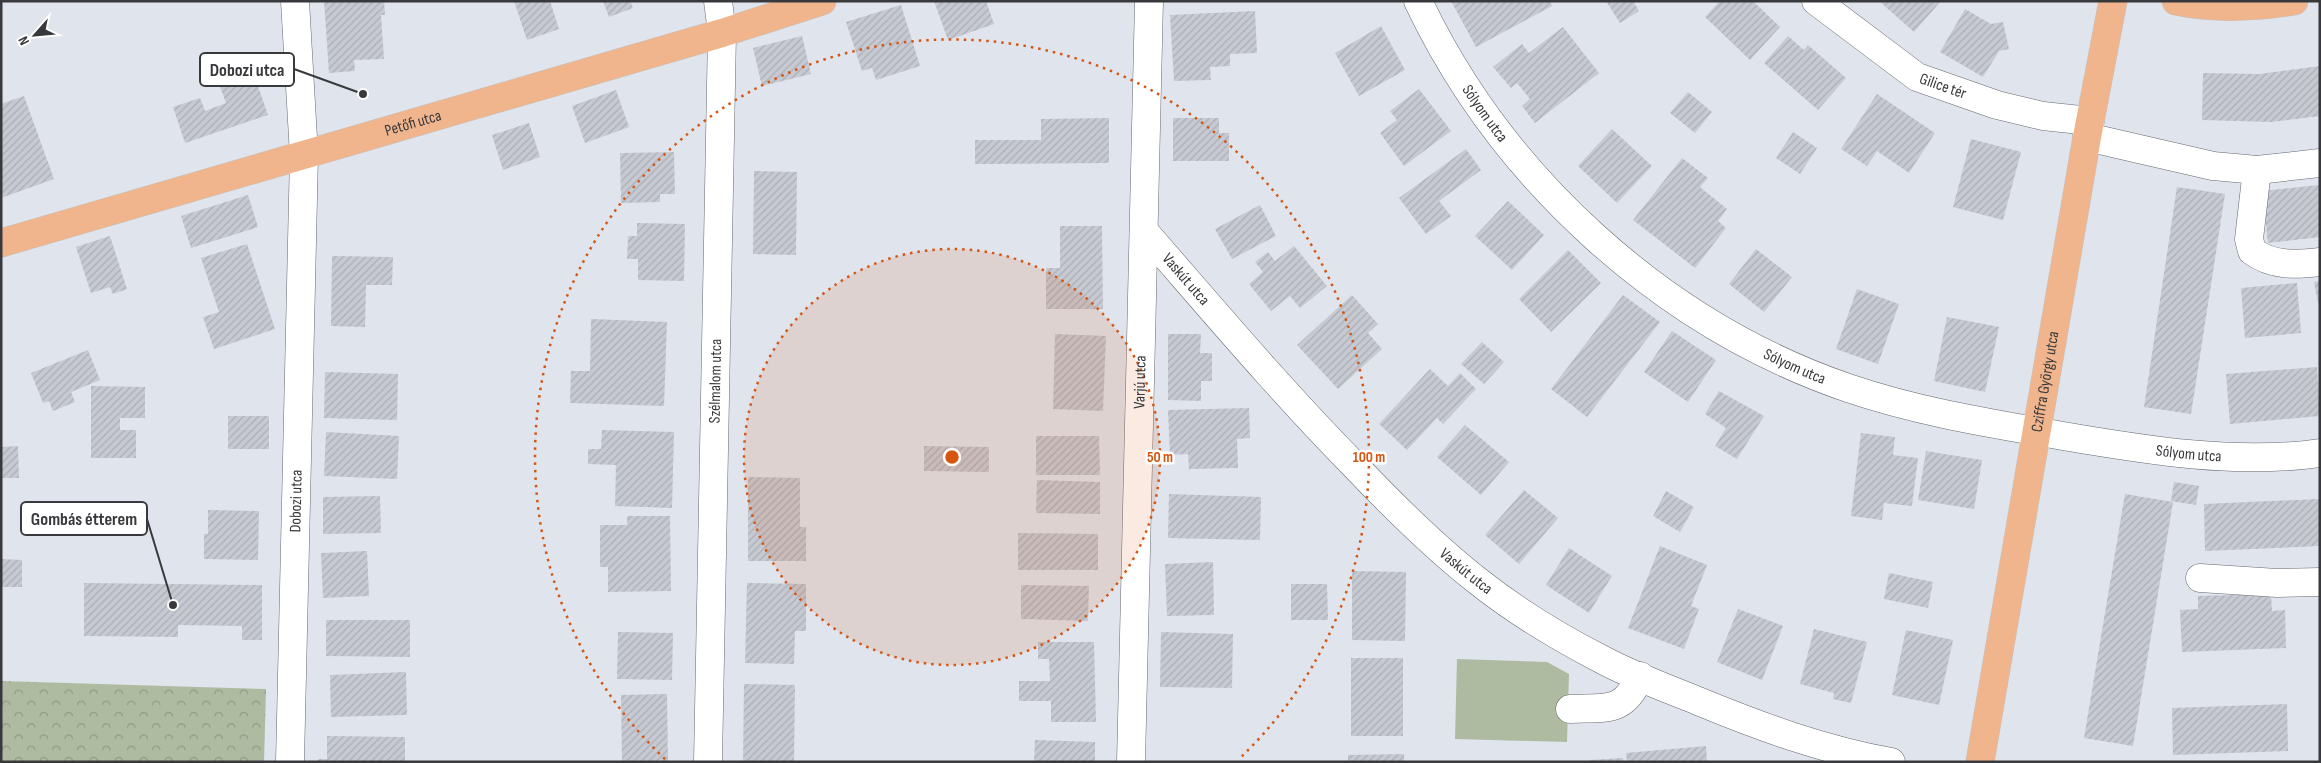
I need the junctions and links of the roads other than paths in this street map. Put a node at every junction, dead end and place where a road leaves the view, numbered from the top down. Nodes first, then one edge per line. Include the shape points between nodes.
1 (295, 1) edge
2 (718, 1) edge
3 (822, 1) edge
4 (1149, 1) edge
5 (1418, 1) edge
6 (1816, 1) edge
7 (2113, 1) edge
8 (2176, 1) edge
9 (2294, 1) edge
10 (722, 33) junction
11 (2089, 129) junction
12 (304, 155) junction
13 (2320, 163) edge
14 (2257, 170) junction
15 (1144, 231) junction
16 (1, 243) edge
17 (2320, 262) edge
18 (2037, 432) junction
19 (2320, 453) edge
20 (2200, 578) dead end
21 (2320, 582) edge
22 (1640, 676) junction
23 (1570, 709) dead end
24 (290, 762) edge
25 (708, 762) edge
26 (1132, 762) edge
27 (1891, 762) edge
28 (1980, 762) edge

1 - 12 street, Dobozi utca
2 - 10 street, Szélmalom utca
3 - 10 main road, Petőfi utca
4 - 15 street, Varjú utca
5 - 18 street, Sólyom utca via 1432,32 1488,122 1555,200 1638,274 1717,326 1789,365 1909,407
6 - 11 street, Gilice tér via 1916,77 1997,105
7 - 11 main road, Cziffra György utca
8 - 9 main road via 2269,5
10 - 12 main road, Petőfi utca
10 - 25 street, Szélmalom utca
11 - 14 street, Gilice tér via 2213,166
11 - 18 main road, Cziffra György utca
12 - 16 main road, Petőfi utca
12 - 24 street, Dobozi utca
13 - 14 street, Gilice tér
14 - 17 street via 2250,239 2252,251 2276,263
15 - 22 street, Vaskút utca via 1311,421 1431,541 1479,582 1522,612 1603,660
15 - 26 street, Varjú utca
18 - 19 street, Sólyom utca via 2241,459
18 - 28 main road, Cziffra György utca
20 - 21 street
22 - 23 street via 1633,692 1617,705
22 - 27 street, Vaskút utca via 1795,738

